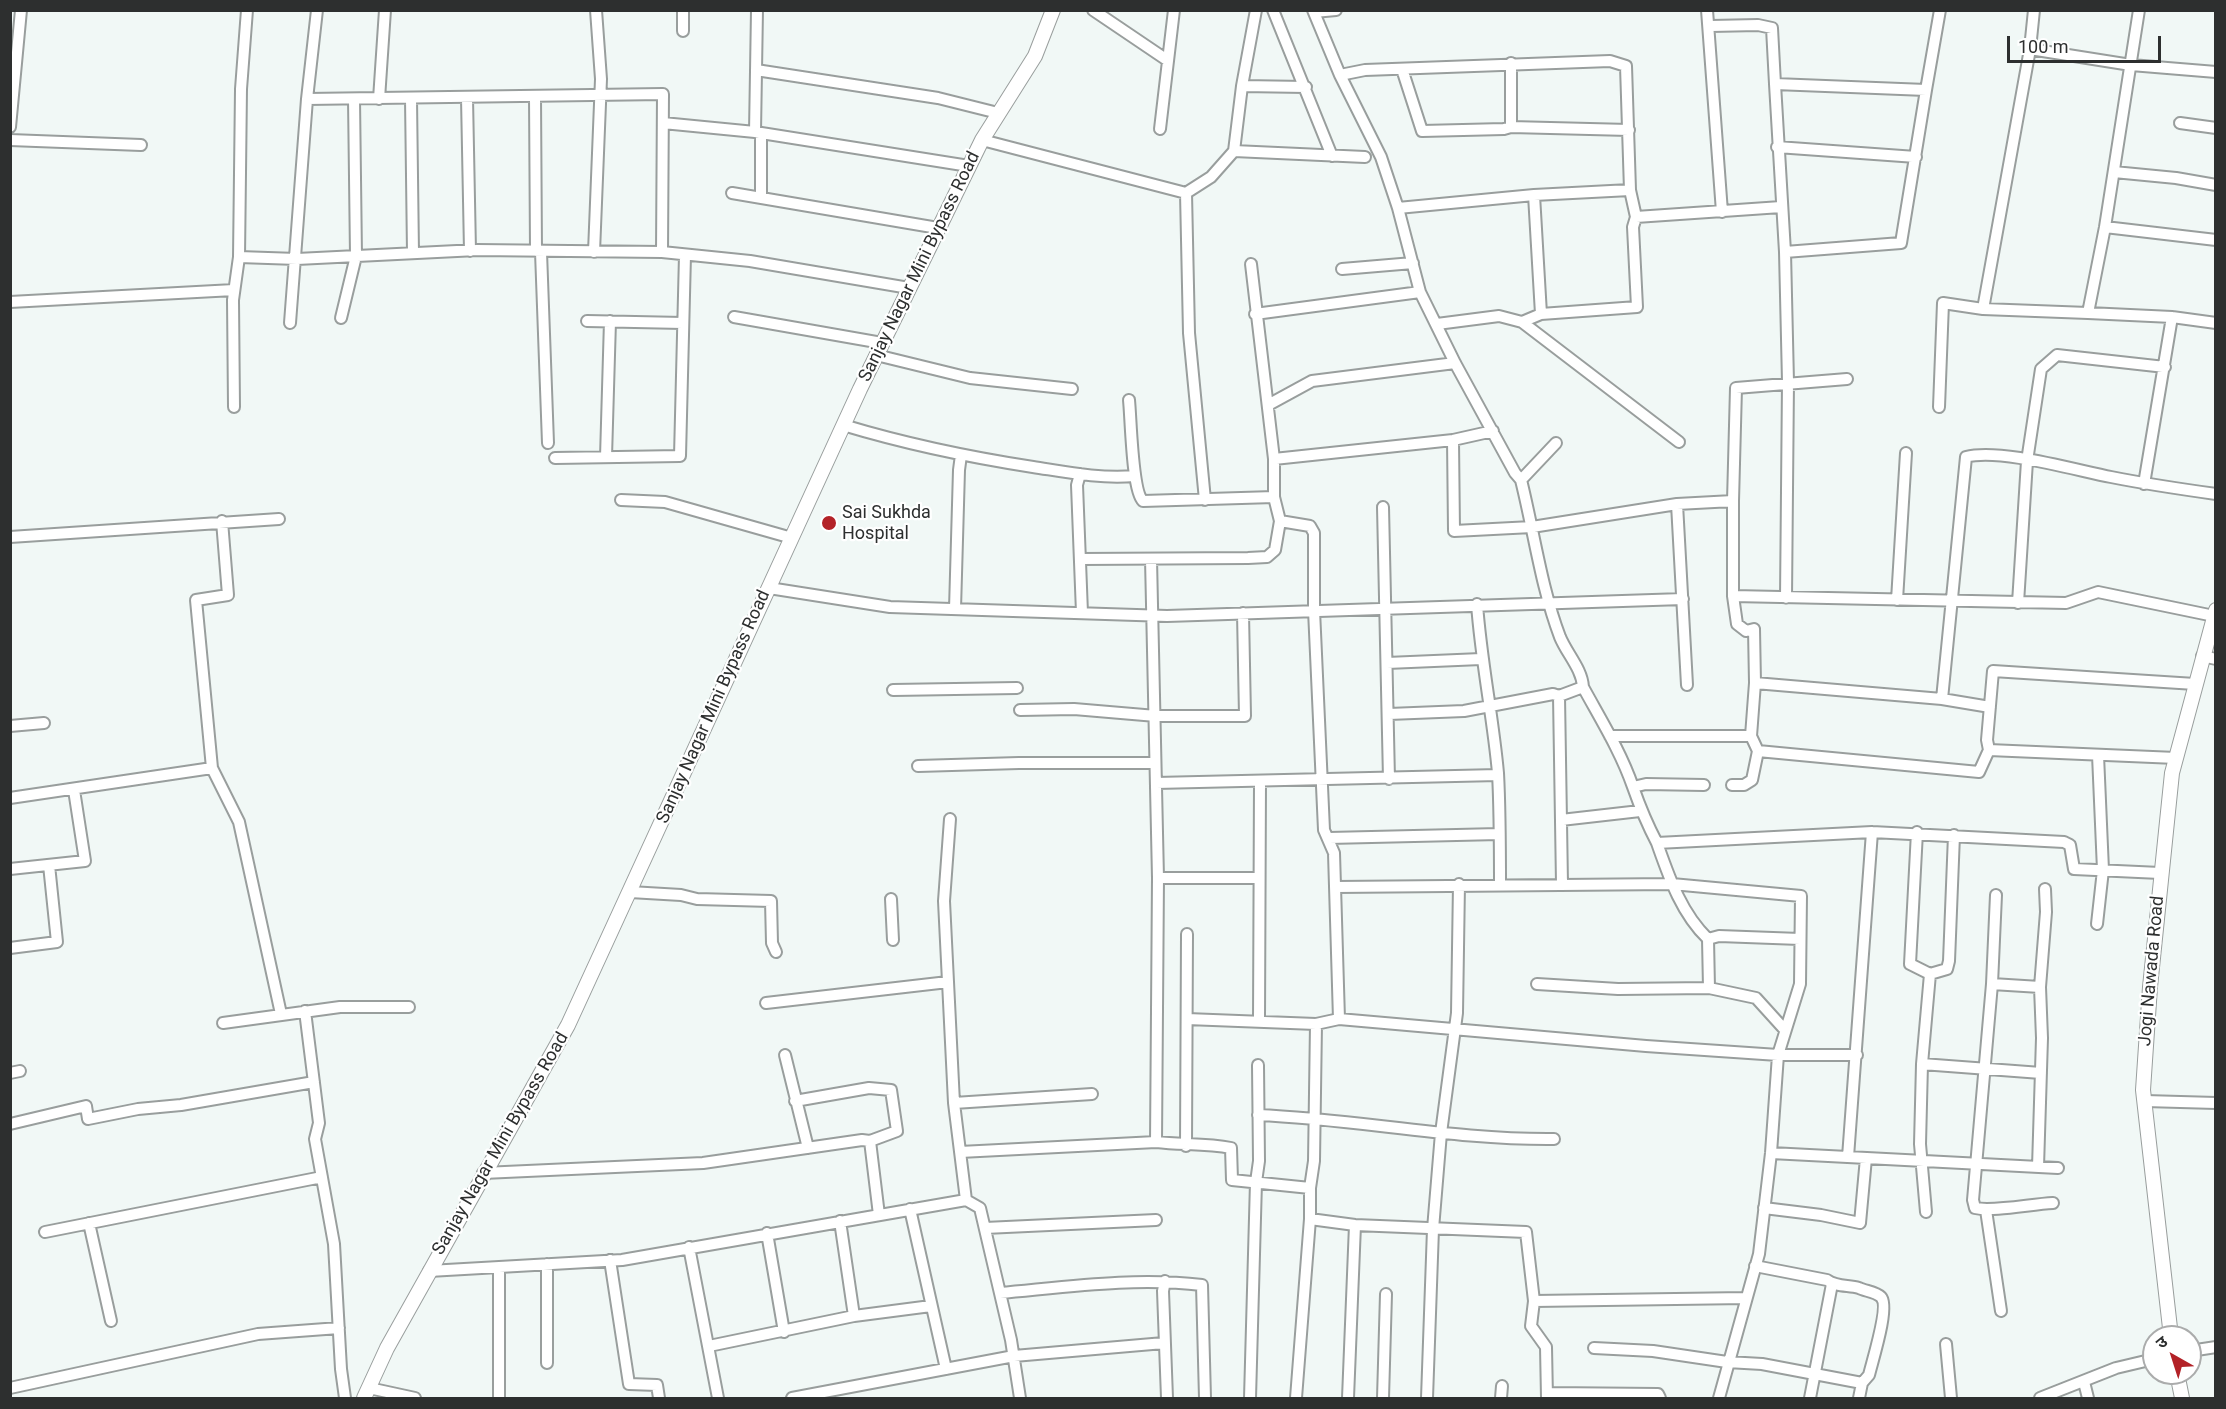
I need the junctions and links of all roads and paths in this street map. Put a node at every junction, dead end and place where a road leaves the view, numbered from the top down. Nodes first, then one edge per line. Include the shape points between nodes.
1 (21, 10) edge
2 (247, 10) edge
3 (317, 10) edge
4 (385, 10) edge
5 (596, 10) edge
6 (683, 10) edge
7 (757, 10) edge
8 (1053, 10) edge
9 (1093, 10) edge
10 (1174, 10) edge
11 (1257, 10) edge
12 (1273, 10) edge
13 (1336, 10) edge
14 (1707, 10) edge
15 (1940, 10) edge
16 (2034, 10) edge
17 (2139, 10) edge
18 (1313, 11) edge
19 (1711, 26) junction
20 (683, 31) dead end
21 (2030, 49) junction
22 (1167, 60) junction
23 (1511, 63) junction
24 (2131, 65) junction
25 (1402, 69) junction
26 (756, 70) junction
27 (2216, 72) edge
28 (1340, 75) junction
29 (1775, 84) junction
30 (1242, 86) junction
31 (1306, 87) junction
32 (1926, 90) junction
33 (601, 95) junction
34 (535, 97) junction
35 (307, 99) junction
36 (354, 99) junction
37 (379, 99) junction
38 (411, 99) junction
39 (467, 99) junction
40 (998, 113) junction
41 (663, 123) junction
42 (2180, 123) dead end
43 (10, 127) edge
44 (1511, 127) junction
45 (2216, 128) edge
46 (1160, 129) dead end
47 (1629, 130) junction
48 (758, 132) junction
49 (10, 140) edge
50 (982, 140) junction
51 (141, 145) dead end
52 (1777, 147) junction
53 (1234, 151) junction
54 (1332, 156) junction
55 (1365, 157) dead end
56 (1916, 157) junction
57 (969, 166) junction
58 (2114, 172) junction
59 (2216, 185) edge
60 (1630, 190) junction
61 (1186, 193) junction
62 (732, 194) dead end
63 (1534, 195) junction
64 (761, 198) junction
65 (1398, 207) junction
66 (1781, 207) junction
67 (1722, 212) junction
68 (1636, 217) junction
69 (2105, 227) junction
70 (938, 228) junction
71 (2216, 240) edge
72 (470, 251) junction
73 (538, 251) junction
74 (594, 252) junction
75 (662, 252) junction
76 (1785, 252) junction
77 (413, 254) junction
78 (685, 255) junction
79 (356, 256) junction
80 (239, 257) junction
81 (297, 259) junction
82 (1413, 262) junction
83 (1251, 264) dead end
84 (1342, 269) dead end
85 (909, 288) junction
86 (234, 290) junction
87 (1420, 292) junction
88 (10, 302) edge
89 (1983, 309) junction
90 (2088, 313) junction
91 (1255, 314) junction
92 (1541, 314) junction
93 (734, 317) dead end
94 (2172, 317) junction
95 (341, 318) dead end
96 (587, 321) dead end
97 (610, 321) junction
98 (1522, 322) junction
99 (290, 323) dead end
100 (683, 323) junction
101 (2216, 323) edge
102 (1437, 324) junction
103 (879, 350) junction
104 (1455, 363) junction
105 (2165, 367) junction
106 (1847, 379) dead end
107 (1788, 382) junction
108 (1072, 389) dead end
109 (1129, 400) dead end
110 (1268, 405) junction
111 (234, 407) dead end
112 (1939, 407) dead end
113 (843, 425) junction
114 (1492, 431) junction
115 (1453, 440) junction
116 (1679, 442) dead end
117 (548, 443) dead end
118 (1556, 443) dead end
119 (1906, 453) dead end
120 (961, 455) junction
121 (606, 457) junction
122 (555, 458) dead end
123 (1274, 459) junction
124 (2027, 460) junction
125 (1080, 474) junction
126 (1134, 476) junction
127 (1521, 480) junction
128 (2144, 483) junction
129 (2216, 494) edge
130 (1274, 497) junction
131 (621, 500) dead end
132 (1205, 500) junction
133 (1733, 501) junction
134 (1677, 504) junction
135 (1383, 507) dead end
136 (279, 519) dead end
137 (222, 521) junction
138 (1280, 521) junction
139 (1533, 527) junction
140 (10, 537) edge
141 (792, 538) junction
142 (1081, 559) junction
143 (1151, 559) junction
144 (769, 588) junction
145 (1733, 596) junction
146 (1683, 598) junction
147 (1785, 598) junction
148 (1897, 600) junction
149 (1550, 602) junction
150 (1952, 602) junction
151 (2018, 603) junction
152 (1477, 604) junction
153 (1385, 607) junction
154 (955, 609) junction
155 (1314, 610) junction
156 (1082, 613) junction
157 (1243, 613) junction
158 (2215, 613) edge
159 (1151, 616) junction
160 (2209, 657) edge
161 (1481, 659) junction
162 (1387, 663) junction
163 (1755, 683) junction
164 (2195, 684) junction
165 (1687, 685) dead end
166 (1583, 687) junction
167 (1017, 688) dead end
168 (893, 690) dead end
169 (1559, 696) junction
170 (1942, 699) junction
171 (1490, 705) junction
172 (1990, 706) junction
173 (1020, 710) dead end
174 (1389, 714) junction
175 (1156, 716) junction
176 (44, 723) dead end
177 (10, 726) edge
178 (1610, 736) junction
179 (1751, 736) junction
180 (1989, 750) junction
181 (1758, 751) junction
182 (2098, 755) junction
183 (2176, 758) junction
184 (1155, 763) junction
185 (918, 766) dead end
186 (212, 768) junction
187 (1498, 775) junction
188 (1389, 779) junction
189 (1323, 780) junction
190 (1260, 782) junction
191 (1156, 783) junction
192 (1704, 785) dead end
193 (1732, 785) dead end
194 (1633, 787) junction
195 (75, 790) junction
196 (10, 798) edge
197 (1640, 811) junction
198 (950, 819) dead end
199 (1561, 819) junction
200 (1872, 832) junction
201 (1917, 832) junction
202 (1499, 834) junction
203 (1954, 835) junction
204 (1329, 838) junction
205 (1657, 843) junction
206 (49, 865) junction
207 (10, 869) edge
208 (2103, 870) junction
209 (2160, 873) junction
210 (1158, 878) junction
211 (1259, 878) junction
212 (1459, 884) junction
213 (1500, 884) junction
214 (1562, 884) junction
215 (1672, 884) junction
216 (1336, 887) junction
217 (2045, 889) dead end
218 (630, 892) junction
219 (1996, 895) dead end
220 (891, 898) dead end
221 (2097, 924) dead end
222 (1187, 934) dead end
223 (1708, 939) junction
224 (1800, 939) junction
225 (893, 940) dead end
226 (10, 948) edge
227 (776, 952) dead end
228 (1930, 974) junction
229 (948, 982) junction
230 (1537, 984) dead end
231 (1992, 984) junction
232 (2040, 987) junction
233 (1709, 988) junction
234 (766, 1003) dead end
235 (409, 1007) dead end
236 (305, 1011) junction
237 (281, 1014) junction
238 (1187, 1019) junction
239 (1339, 1019) junction
240 (1259, 1020) junction
241 (223, 1023) dead end
242 (1316, 1024) junction
243 (1453, 1028) junction
244 (1785, 1030) junction
245 (785, 1055) dead end
246 (1778, 1055) junction
247 (1857, 1055) junction
248 (1923, 1064) junction
249 (1258, 1065) dead end
250 (1984, 1070) junction
251 (2040, 1073) junction
252 (314, 1082) junction
253 (1092, 1094) dead end
254 (795, 1101) junction
255 (2145, 1101) junction
256 (954, 1103) junction
257 (2216, 1103) edge
258 (1258, 1115) junction
259 (1314, 1117) junction
260 (10, 1124) edge
261 (1441, 1132) junction
262 (1554, 1139) dead end
263 (870, 1141) junction
264 (1156, 1142) junction
265 (1186, 1146) junction
266 (808, 1148) junction
267 (960, 1152) junction
268 (1771, 1153) junction
269 (1848, 1157) junction
270 (1866, 1158) junction
271 (1922, 1161) junction
272 (1978, 1164) junction
273 (2038, 1167) junction
274 (2058, 1168) dead end
275 (483, 1173) junction
276 (322, 1177) junction
277 (1256, 1182) junction
278 (1310, 1188) junction
279 (966, 1200) junction
280 (2053, 1203) dead end
281 (1764, 1208) junction
282 (910, 1209) junction
283 (1986, 1210) junction
284 (1926, 1212) dead end
285 (879, 1215) junction
286 (1156, 1220) dead end
287 (1310, 1220) junction
288 (840, 1221) junction
289 (89, 1223) junction
290 (1355, 1225) junction
291 (985, 1228) junction
292 (1433, 1229) junction
293 (45, 1232) dead end
294 (767, 1233) junction
295 (689, 1247) junction
296 (610, 1260) junction
297 (547, 1264) junction
298 (1755, 1266) junction
299 (500, 1267) junction
300 (429, 1271) junction
301 (1165, 1281) junction
302 (1832, 1284) junction
303 (1000, 1293) junction
304 (1386, 1294) dead end
305 (1746, 1299) junction
306 (1534, 1301) junction
307 (931, 1306) junction
308 (2001, 1311) dead end
309 (854, 1316) junction
310 (111, 1321) dead end
311 (2170, 1325) edge
312 (339, 1328) junction
313 (784, 1332) junction
314 (1164, 1343) junction
315 (1946, 1344) dead end
316 (709, 1346) junction
317 (1594, 1348) dead end
318 (1014, 1356) junction
319 (1727, 1362) junction
320 (2142, 1362) edge
321 (547, 1364) dead end
322 (946, 1369) junction
323 (1816, 1373) junction
324 (2085, 1382) junction
325 (1862, 1383) junction
326 (1502, 1386) dead end
327 (10, 1388) edge
328 (366, 1394) edge
329 (1547, 1395) edge
330 (345, 1398) edge
331 (415, 1398) edge
332 (499, 1398) edge
333 (659, 1398) edge
334 (718, 1398) edge
335 (792, 1398) edge
336 (1020, 1398) edge
337 (1167, 1398) edge
338 (1205, 1398) edge
339 (1250, 1398) edge
340 (1296, 1398) edge
341 (1348, 1398) edge
342 (1383, 1398) edge
343 (1427, 1398) edge
344 (1501, 1398) edge
345 (1660, 1398) edge
346 (1719, 1398) edge
347 (1810, 1398) edge
348 (1859, 1398) edge
349 (1951, 1398) edge
350 (2040, 1398) edge
351 (2088, 1398) edge

1 - 43 street
2 - 80 street via 241,89
3 - 35 street
4 - 37 street
5 - 33 street
6 - 20 street
7 - 26 street
8 - 40 street, Sanjay Nagar Mini Bypass Road via 1035,56
9 - 22 street
10 - 22 street
11 - 30 street
12 - 31 street
13 - 18 street
14 - 19 street
15 - 32 street
16 - 21 street
17 - 24 street
18 - 28 street
19 - 29 street via 1772,28
19 - 67 street
21 - 24 street
21 - 89 street
22 - 46 street
23 - 25 street
23 - 44 street
23 - 47 street via 1610,61 1626,66
24 - 27 street
24 - 58 street
25 - 28 street
25 - 44 street via 1422,131
26 - 40 street via 938,98
26 - 48 street
28 - 65 street via 1381,157
29 - 32 street
29 - 52 street
30 - 31 street
30 - 53 street
31 - 54 street
32 - 56 street
33 - 34 street
33 - 41 street via 663,94
33 - 74 street
34 - 39 street
34 - 73 street
35 - 36 street
35 - 81 street
36 - 37 street
36 - 79 street
37 - 38 street
38 - 39 street
38 - 77 street
39 - 72 street
40 - 50 street, Sanjay Nagar Mini Bypass Road
41 - 48 street
41 - 75 street
42 - 45 street
44 - 47 street
47 - 60 street
48 - 57 street
48 - 64 street
49 - 51 street
50 - 57 street, Sanjay Nagar Mini Bypass Road
50 - 61 street
52 - 56 street
52 - 66 street
53 - 54 street
53 - 61 street via 1211,177
54 - 55 street
56 - 76 street via 1901,243
57 - 70 street, Sanjay Nagar Mini Bypass Road
58 - 59 street
58 - 69 street
60 - 63 street
60 - 68 street
61 - 132 street via 1189,333
62 - 64 street
63 - 65 street
63 - 92 street
64 - 70 street
65 - 82 street
66 - 67 street
66 - 76 street
67 - 68 street
68 - 92 street via 1633,227 1637,307
69 - 71 street
69 - 90 street
70 - 85 street, Sanjay Nagar Mini Bypass Road
72 - 73 street
72 - 77 street
73 - 74 street
73 - 117 street
74 - 75 street
75 - 78 street
76 - 107 street
77 - 79 street
78 - 85 street via 750,261
78 - 100 street
79 - 81 street
79 - 95 street
80 - 81 street
80 - 86 street
81 - 99 street
82 - 84 street
82 - 87 street
83 - 91 street
85 - 103 street, Sanjay Nagar Mini Bypass Road
86 - 88 street
86 - 111 street
87 - 91 street
87 - 102 street
89 - 90 street
89 - 112 street via 1943,303
90 - 94 street
91 - 110 street
92 - 98 street
93 - 103 street
94 - 101 street
94 - 105 street
96 - 97 street
97 - 100 street
97 - 121 street
98 - 102 street via 1499,316
98 - 116 street
100 - 121 street via 680,456
102 - 104 street
103 - 108 street via 970,378
103 - 113 street, Sanjay Nagar Mini Bypass Road
104 - 110 street via 1311,381
104 - 114 street
105 - 124 street via 2057,355 2041,369
105 - 128 street
106 - 107 street
107 - 133 street via 1736,388
107 - 147 street
109 - 126 street
110 - 123 street
113 - 120 street
113 - 141 street, Sanjay Nagar Mini Bypass Road
114 - 115 street
114 - 127 street
115 - 123 street
115 - 139 street via 1454,531
118 - 127 street
119 - 148 street
120 - 125 street
120 - 154 street
121 - 122 street
123 - 130 street
124 - 128 street
124 - 150 street via 1978,454 1966,457
124 - 151 street
125 - 126 street
125 - 142 street via 1077,485
126 - 132 street via 1143,501
127 - 139 street
128 - 129 street
130 - 132 street
130 - 138 street
131 - 141 street via 665,502
133 - 134 street
133 - 145 street
134 - 139 street
134 - 146 street
135 - 153 street
136 - 137 street
137 - 140 street
137 - 186 street via 228,595 196,600
138 - 143 street via 1275,550 1267,557
138 - 155 street via 1310,526 1314,533
139 - 149 street
141 - 144 street, Sanjay Nagar Mini Bypass Road
142 - 143 street
142 - 156 street
143 - 159 street
144 - 154 street via 890,607
144 - 218 street, Sanjay Nagar Mini Bypass Road
145 - 147 street
145 - 163 street via 1737,624 1746,631 1754,629
146 - 149 street
146 - 165 street
147 - 148 street
148 - 150 street
149 - 152 street
149 - 166 street
150 - 151 street
150 - 170 street
151 - 158 street via 2066,603 2098,592
152 - 153 street
152 - 161 street
153 - 155 street
153 - 162 street
154 - 156 street
155 - 157 street
155 - 189 street
156 - 159 street
157 - 159 street
157 - 175 street via 1245,716
158 - 160 street, Jogi Nawada Road
159 - 175 street
160 - 164 street, Jogi Nawada Road
161 - 162 street
161 - 171 street
162 - 174 street
163 - 170 street
163 - 179 street
164 - 172 street via 1993,670
164 - 183 street, Jogi Nawada Road
166 - 169 street
166 - 178 street
167 - 168 street
169 - 171 street
169 - 199 street
170 - 172 street
171 - 174 street via 1464,711
171 - 187 street
172 - 180 street
173 - 175 street
174 - 188 street
175 - 184 street
176 - 177 street
178 - 179 street
178 - 194 street
179 - 181 street
180 - 181 street via 1979,772
180 - 182 street
181 - 193 street via 1752,780
182 - 183 street
182 - 208 street
183 - 209 street, Jogi Nawada Road
184 - 185 street
184 - 191 street
186 - 195 street
186 - 237 street via 239,822
187 - 188 street
187 - 202 street
188 - 189 street
189 - 190 street
189 - 204 street via 1324,830
190 - 191 street
190 - 211 street
191 - 210 street
192 - 194 street
194 - 197 street
195 - 196 street
195 - 206 street via 85,861
197 - 199 street
197 - 205 street
198 - 229 street via 944,901
199 - 214 street
200 - 201 street
200 - 205 street
200 - 247 street
201 - 203 street
201 - 228 street via 1910,964
202 - 204 street
202 - 213 street
203 - 208 street via 2064,842 2070,845 2074,869
203 - 228 street via 1949,961 1947,969
204 - 216 street
205 - 215 street
206 - 207 street
206 - 226 street via 57,942
208 - 209 street
208 - 221 street
209 - 255 street, Jogi Nawada Road
210 - 211 street
210 - 264 street
211 - 240 street
212 - 213 street
212 - 216 street
212 - 243 street via 1457,1013
213 - 214 street
214 - 215 street
215 - 223 street via 1694,925
215 - 224 street via 1801,896
216 - 239 street
217 - 232 street
218 - 227 street via 771,901 772,943
218 - 275 street, Sanjay Nagar Mini Bypass Road via 568,1025
219 - 231 street
220 - 225 street
222 - 238 street
223 - 224 street
223 - 233 street
224 - 244 street via 1800,984
228 - 248 street
229 - 234 street
229 - 256 street
230 - 233 street
231 - 232 street
231 - 250 street
232 - 251 street
233 - 244 street via 1756,998
235 - 236 street
236 - 237 street
236 - 252 street
237 - 241 street
238 - 240 street
238 - 265 street
239 - 242 street
239 - 243 street
240 - 242 street
242 - 259 street
243 - 246 street
243 - 261 street
244 - 246 street
245 - 254 street
246 - 247 street
246 - 268 street
247 - 269 street
248 - 250 street
248 - 271 street
249 - 258 street
250 - 251 street
250 - 272 street
251 - 273 street
252 - 260 street via 88,1119 86,1106
252 - 276 street via 319,1123 315,1139
253 - 256 street
254 - 263 street via 869,1088 891,1090 897,1131
254 - 266 street
255 - 257 street
255 - 311 street, Jogi Nawada Road
256 - 267 street
258 - 259 street
258 - 277 street
259 - 261 street
259 - 278 street
261 - 262 street
261 - 292 street
263 - 266 street
263 - 285 street
264 - 265 street
264 - 267 street
265 - 277 street via 1231,1149 1232,1180
266 - 275 street via 703,1163
267 - 279 street
268 - 269 street
268 - 281 street
269 - 270 street
270 - 271 street
270 - 281 street via 1860,1223
271 - 272 street
271 - 284 street
272 - 273 street
272 - 283 street via 1973,1200 1975,1208
273 - 274 street
275 - 300 street, Sanjay Nagar Mini Bypass Road
276 - 289 street
276 - 312 street via 334,1244
277 - 278 street
277 - 339 street
278 - 287 street
279 - 282 street
279 - 291 street via 980,1208
280 - 283 street
281 - 298 street
282 - 285 street
282 - 307 street
283 - 308 street
285 - 288 street
286 - 291 street
287 - 290 street
287 - 340 street
288 - 294 street
288 - 309 street
289 - 293 street
289 - 310 street
290 - 292 street
290 - 341 street
291 - 303 street
292 - 306 street via 1526,1232
292 - 343 street
294 - 295 street
294 - 313 street
295 - 296 street
295 - 316 street
296 - 297 street
296 - 333 street via 629,1384 657,1385
297 - 299 street
297 - 321 street
298 - 302 street
298 - 305 street
299 - 300 street
299 - 332 street
300 - 328 street, Sanjay Nagar Mini Bypass Road
301 - 303 street
301 - 314 street
301 - 338 street via 1202,1285
302 - 323 street
302 - 325 street via 1849,1285 1883,1300 1869,1375
303 - 318 street
304 - 342 street
305 - 306 street
305 - 319 street
306 - 329 street via 1531,1326 1546,1347
307 - 309 street
307 - 322 street
309 - 313 street
312 - 327 street via 258,1334
312 - 330 street
313 - 316 street
314 - 318 street
314 - 337 street
315 - 349 street
316 - 334 street
317 - 319 street via 1653,1351
318 - 322 street
318 - 336 street
319 - 323 street
319 - 346 street
320 - 324 street
322 - 335 street
323 - 325 street
323 - 347 street
324 - 350 street
324 - 351 street
325 - 348 street
326 - 344 street
328 - 331 street
329 - 345 street via 1658,1394

